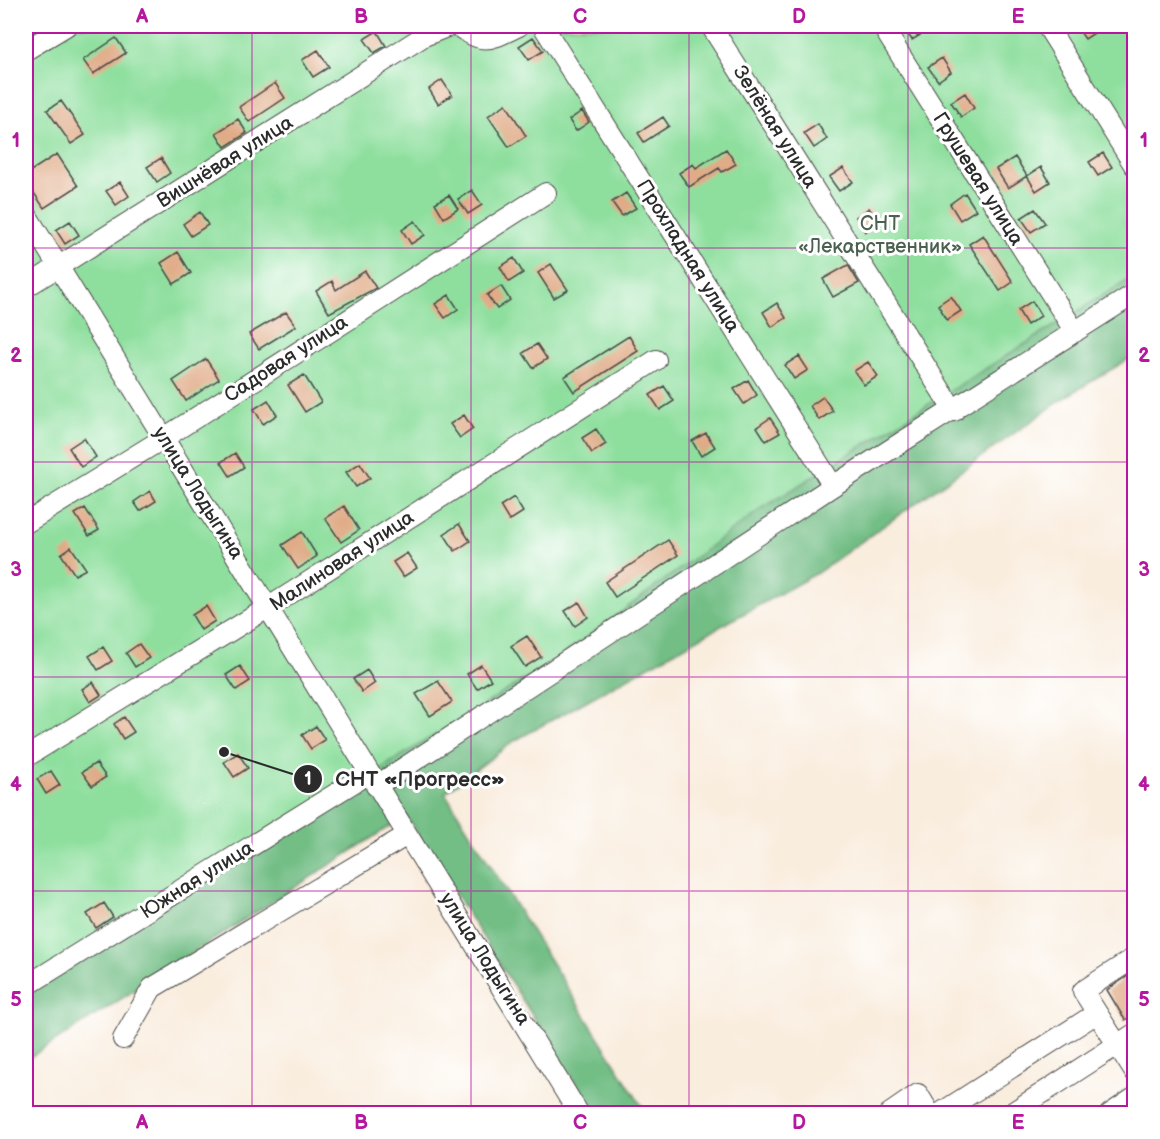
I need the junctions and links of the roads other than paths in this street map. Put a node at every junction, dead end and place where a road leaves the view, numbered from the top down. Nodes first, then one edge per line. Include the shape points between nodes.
1 (66, 26) edge
2 (449, 26) edge
3 (458, 26) edge
4 (519, 26) edge
5 (543, 26) edge
6 (711, 26) edge
7 (882, 26) edge
8 (1047, 26) edge
9 (26, 50) edge
10 (1134, 165) edge
11 (546, 193) dead end
12 (26, 214) edge
13 (58, 266) junction
14 (26, 287) edge
15 (1134, 294) edge
16 (1075, 332) junction
17 (656, 360) dead end
18 (954, 411) junction
19 (164, 438) junction
20 (833, 486) junction
21 (26, 523) edge
22 (269, 607) junction
23 (26, 757) edge
24 (373, 779) junction
25 (407, 835) junction
26 (1134, 958) edge
27 (26, 986) edge
28 (1097, 1013) junction
29 (123, 1039) dead end
30 (1126, 1039) edge
31 (1134, 1071) edge
32 (1134, 1098) edge
33 (579, 1113) edge
34 (889, 1113) edge
35 (930, 1113) edge
36 (939, 1113) edge
37 (1010, 1113) edge
38 (1110, 1113) edge

1 - 9 street
2 - 13 street, Вишнёвая улица via 424,36
3 - 4 street via 473,37 490,40
5 - 20 street, Прохладная улица
6 - 18 street, Зелёная улица
7 - 16 street, Грушевая улица
8 - 10 street
11 - 19 street, Садовая улица
12 - 13 street, улица Лодыгина
13 - 14 street, Вишнёвая улица
13 - 19 street, улица Лодыгина
15 - 16 street, Южная улица
16 - 18 street, Южная улица
17 - 22 street, Малиновая улица
18 - 20 street, Южная улица
19 - 21 street, Садовая улица
19 - 22 street, улица Лодыгина
20 - 24 street, Южная улица
22 - 23 street, Малиновая улица
22 - 24 street, улица Лодыгина
24 - 25 street, улица Лодыгина
24 - 27 street, Южная улица
25 - 29 street via 152,988
25 - 33 street, улица Лодыгина
26 - 28 street via 1083,991
28 - 30 street
28 - 36 street
30 - 31 street
30 - 37 street
32 - 38 street
34 - 35 street via 918,1095

